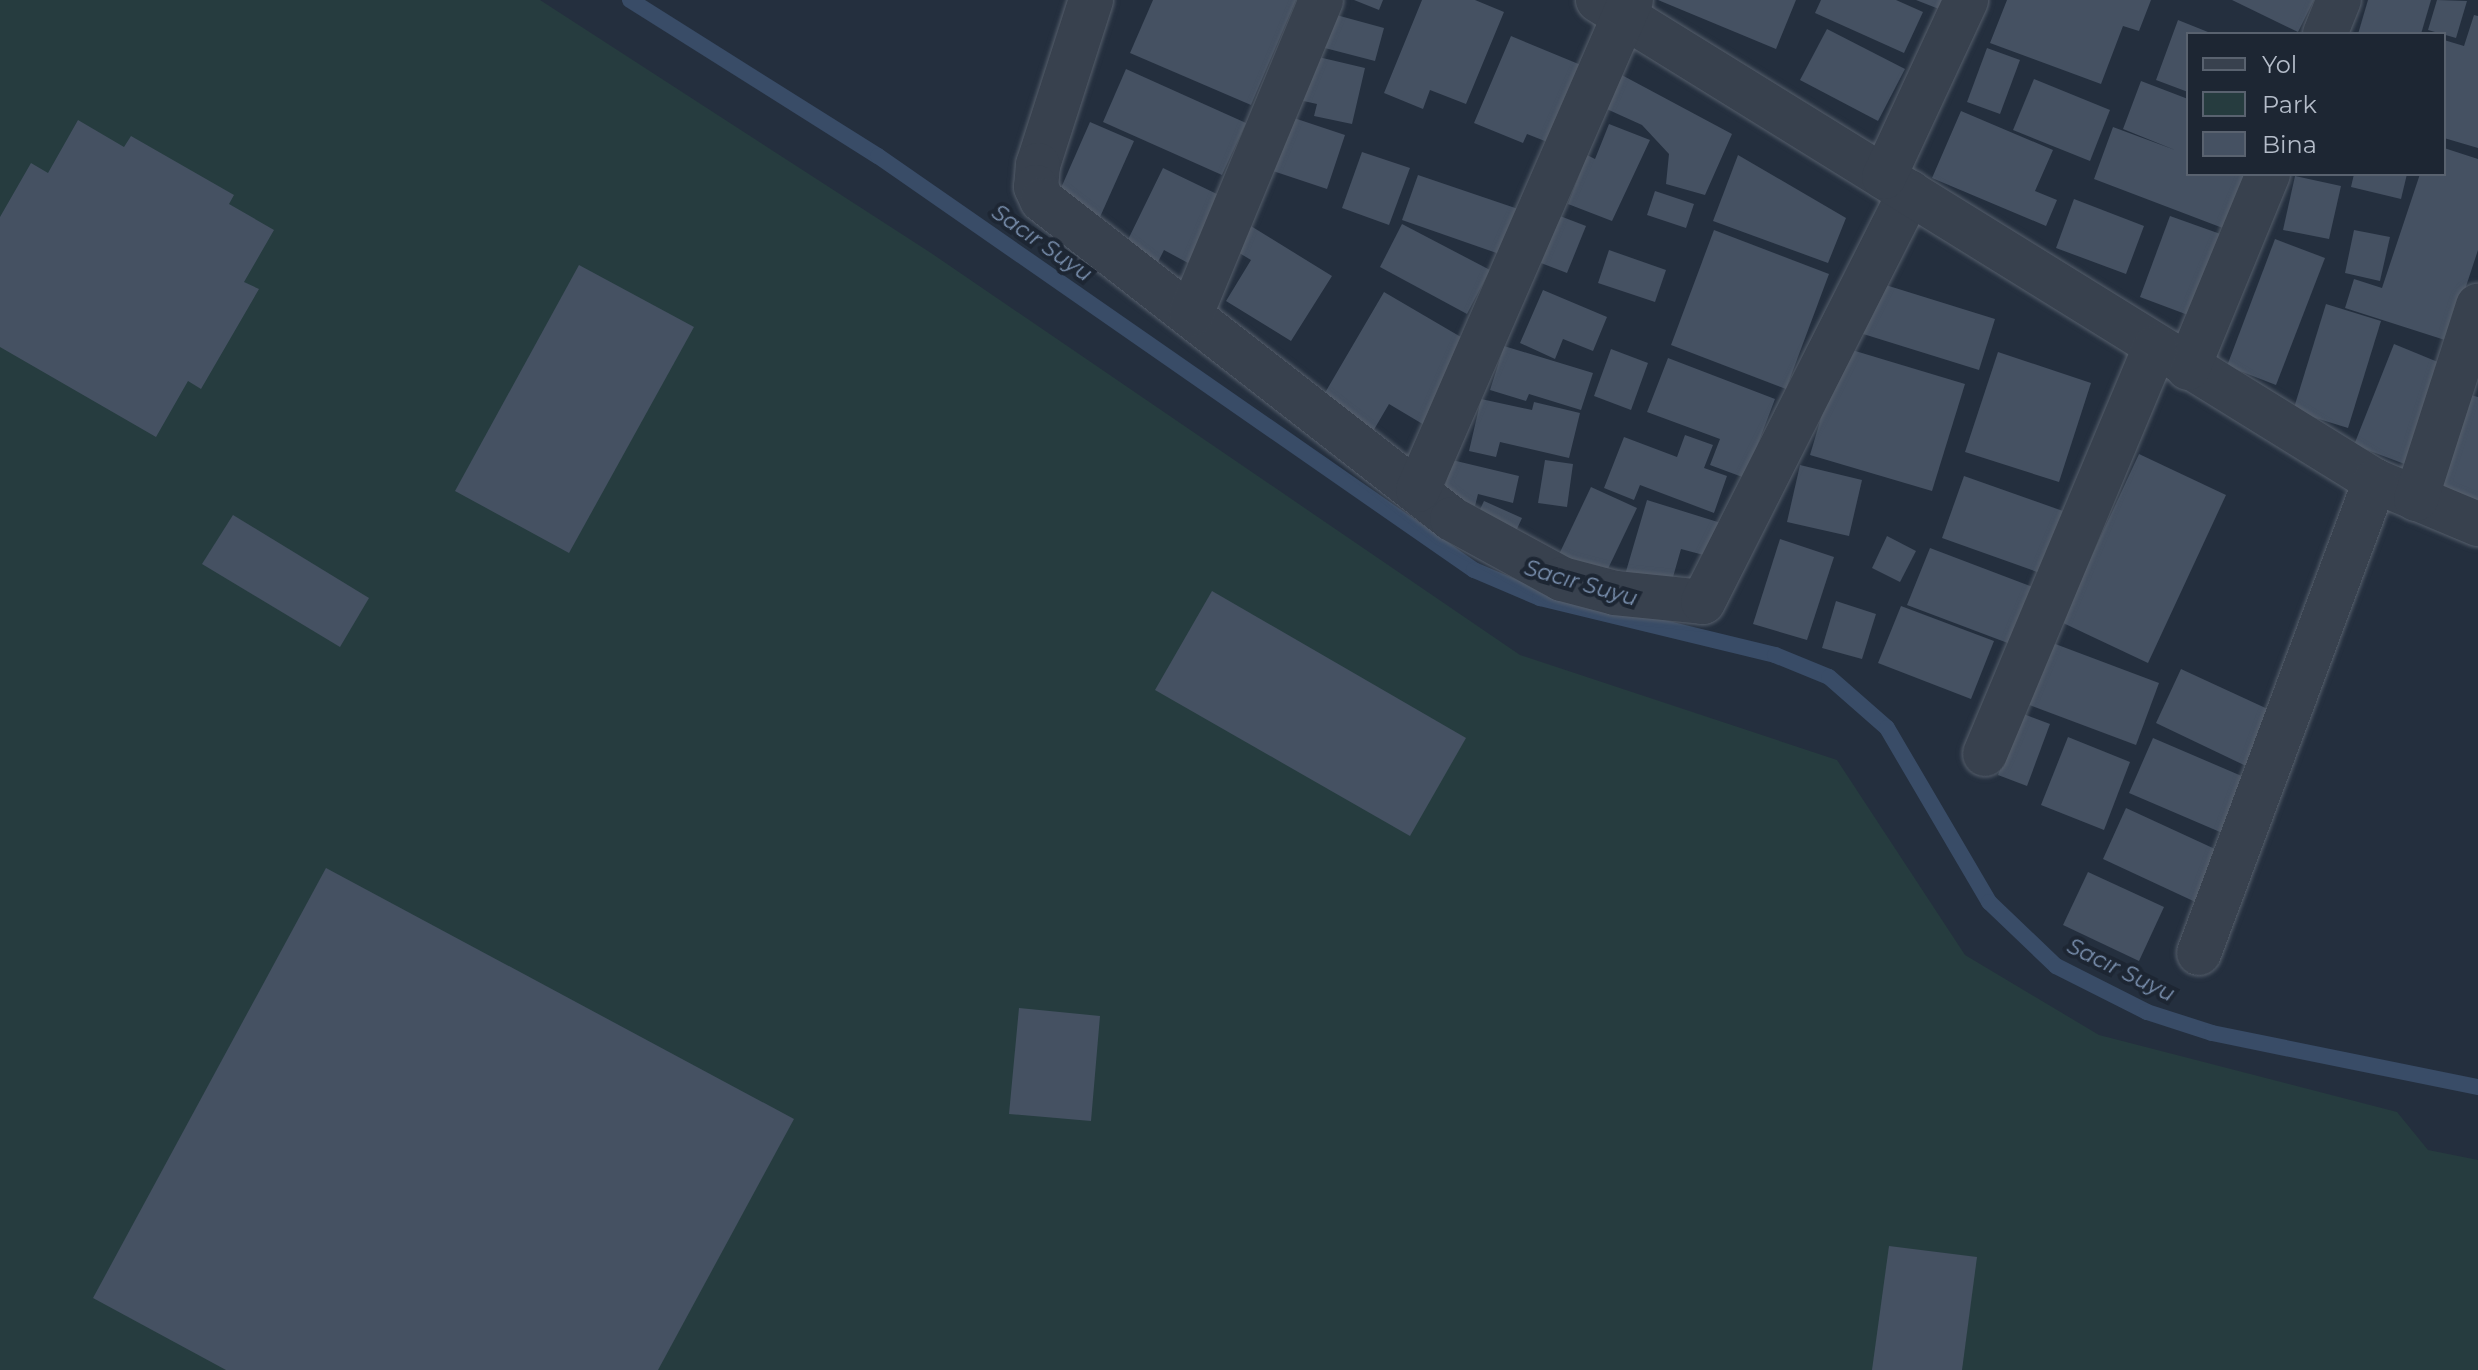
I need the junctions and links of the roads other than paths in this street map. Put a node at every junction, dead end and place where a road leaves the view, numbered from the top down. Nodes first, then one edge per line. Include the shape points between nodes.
1 (1091, 0) edge
2 (1321, 0) edge
3 (1966, 0) edge
4 (2339, 0) edge
5 (1618, 6) edge
6 (2326, 32) edge
7 (2267, 176) edge
8 (1897, 184) junction
9 (2478, 306) edge
10 (1191, 314) junction
11 (2172, 357) junction
12 (2375, 481) junction
13 (1418, 490) junction
14 (2416, 499) junction
15 (2478, 524) edge
16 (1985, 754) dead end
17 (2199, 953) dead end

1 - 10 street via 1036,187 1042,200
2 - 10 street
3 - 8 street
4 - 6 street
5 - 8 street
5 - 13 street
7 - 11 street
8 - 11 street
8 - 13 street via 1703,602 1657,600 1562,579 1452,519
9 - 14 street
10 - 13 street
11 - 12 street
11 - 16 street
12 - 14 street
12 - 17 street
14 - 15 street

